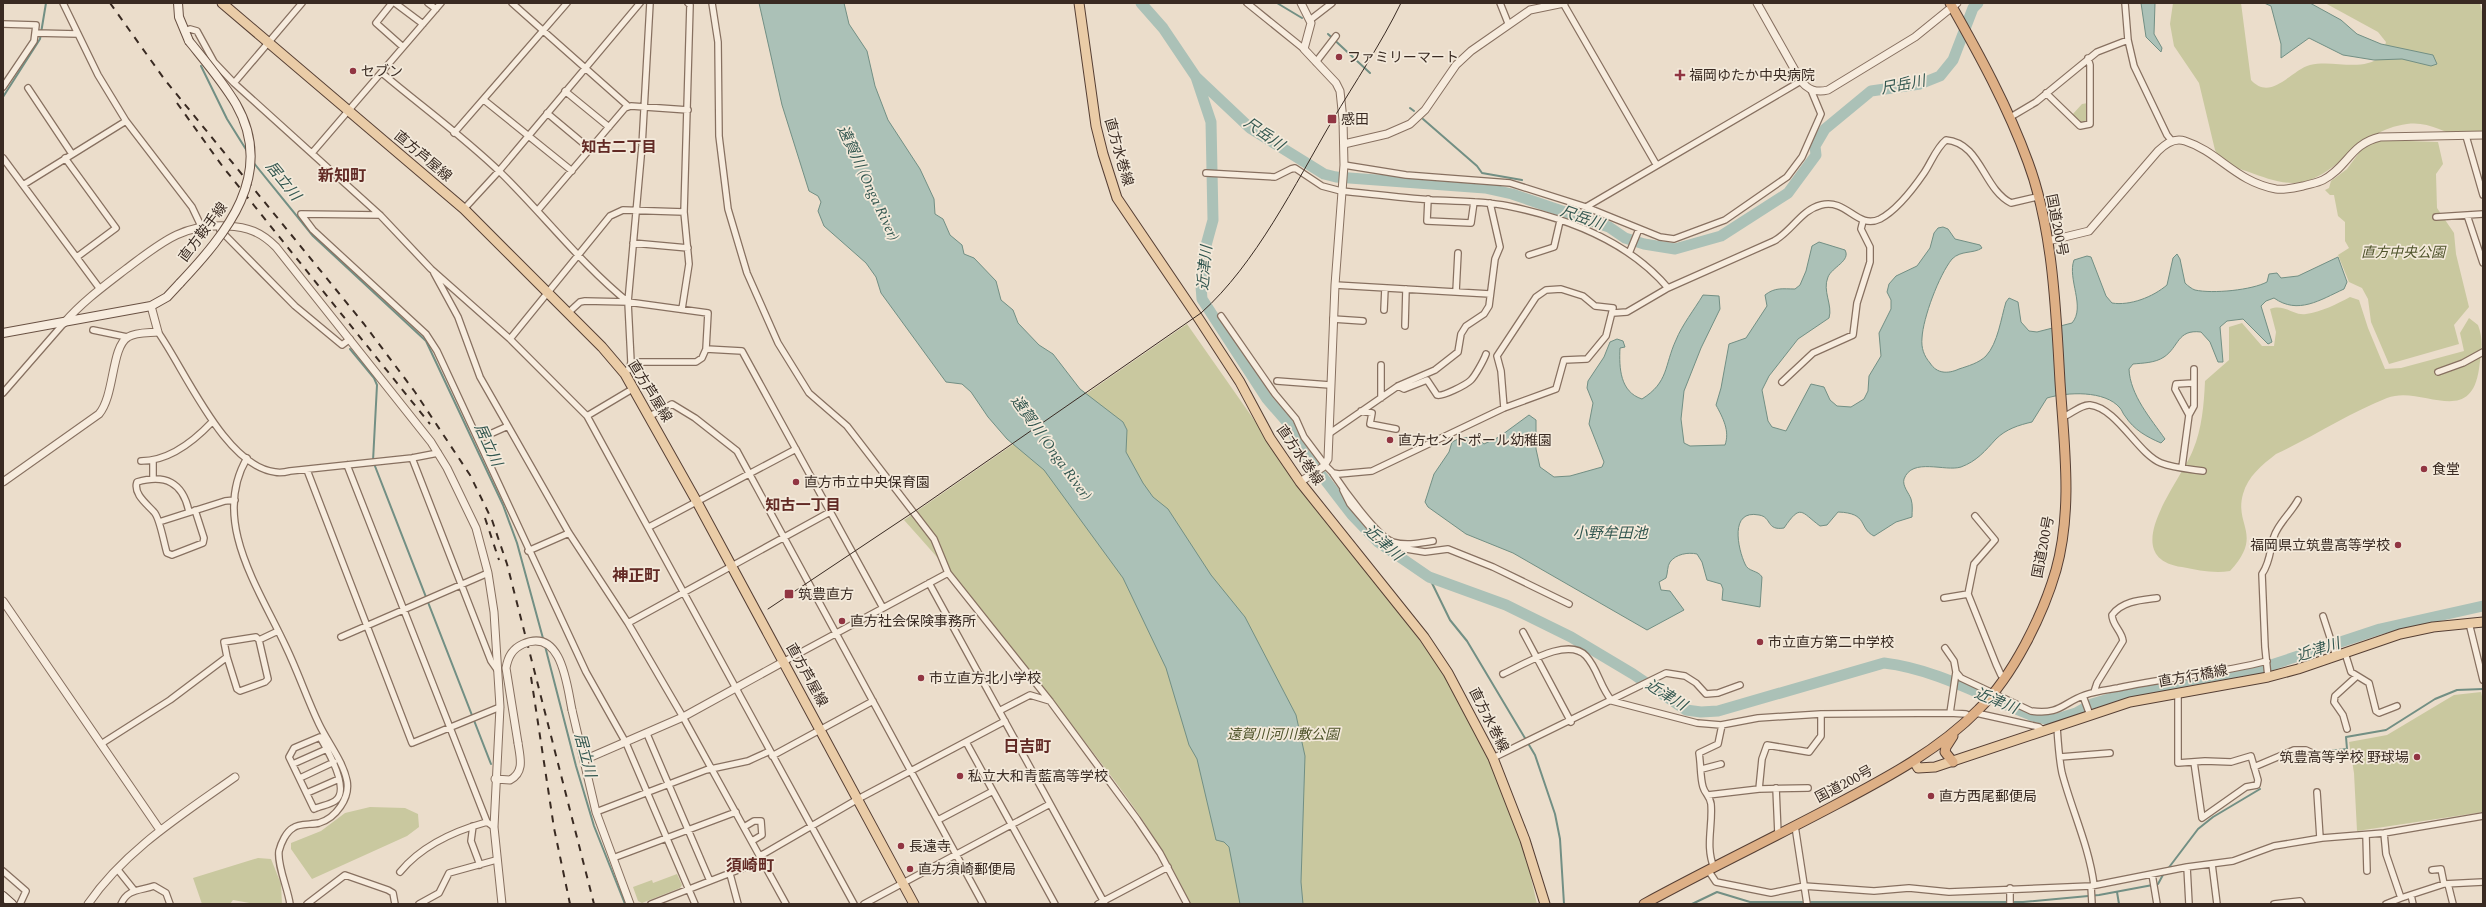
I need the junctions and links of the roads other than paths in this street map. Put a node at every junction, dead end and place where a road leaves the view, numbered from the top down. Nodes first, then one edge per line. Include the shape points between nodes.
1 (63, 3) edge
2 (178, 3) edge
3 (222, 3) edge
4 (302, 3) edge
5 (394, 3) edge
6 (428, 3) edge
7 (441, 3) edge
8 (512, 3) edge
9 (567, 3) edge
10 (640, 3) edge
11 (650, 3) edge
12 (688, 3) edge
13 (712, 3) edge
14 (1079, 3) edge
15 (1247, 3) edge
16 (1302, 3) edge
17 (1332, 3) edge
18 (1500, 3) edge
19 (1564, 3) edge
20 (1757, 3) edge
21 (2125, 3) edge
22 (1953, 4) edge
23 (436, 9) junction
24 (1310, 20) junction
25 (1508, 23) junction
26 (3, 24) edge
27 (422, 24) junction
28 (184, 31) junction
29 (543, 31) junction
30 (35, 33) junction
31 (78, 34) junction
32 (1335, 38) dead end
33 (2128, 40) junction
34 (269, 42) junction
35 (403, 47) junction
36 (1304, 50) junction
37 (2088, 58) junction
38 (1316, 62) junction
39 (584, 68) junction
40 (382, 73) junction
41 (1801, 80) junction
42 (234, 83) junction
43 (3, 87) edge
44 (28, 88) dead end
45 (1811, 90) junction
46 (565, 91) junction
47 (2046, 93) junction
48 (484, 100) junction
49 (628, 106) junction
50 (643, 107) junction
51 (688, 110) junction
52 (349, 111) junction
53 (547, 113) junction
54 (2008, 118) junction
55 (126, 121) junction
56 (609, 127) junction
57 (454, 133) junction
58 (2483, 135) edge
59 (528, 136) junction
60 (2466, 136) junction
61 (2172, 141) junction
62 (1344, 144) junction
63 (590, 149) junction
64 (312, 153) junction
65 (72, 154) junction
66 (3, 158) edge
67 (65, 158) junction
68 (1656, 164) junction
69 (1344, 165) junction
70 (499, 171) junction
71 (572, 171) junction
72 (1206, 173) dead end
73 (22, 185) junction
74 (1341, 191) junction
75 (2483, 195) edge
76 (2037, 197) junction
77 (1428, 199) junction
78 (1474, 202) junction
79 (1490, 203) junction
80 (1586, 207) junction
81 (464, 209) junction
82 (538, 210) junction
83 (637, 210) junction
84 (684, 212) junction
85 (380, 214) junction
86 (2483, 214) edge
87 (2467, 215) junction
88 (2436, 217) dead end
89 (1560, 221) junction
90 (1863, 221) junction
91 (213, 225) junction
92 (201, 226) junction
93 (1638, 230) junction
94 (2048, 241) junction
95 (633, 242) junction
96 (688, 248) junction
97 (1630, 250) junction
98 (1458, 253) dead end
99 (577, 255) junction
100 (1529, 255) dead end
101 (76, 258) junction
102 (2483, 263) edge
103 (431, 269) junction
104 (1335, 285) junction
105 (1385, 288) junction
106 (1668, 288) junction
107 (100, 289) junction
108 (1406, 289) junction
109 (1456, 292) junction
110 (548, 293) junction
111 (1490, 294) junction
112 (628, 302) junction
113 (151, 306) junction
114 (682, 309) junction
115 (1384, 310) dead end
116 (568, 313) junction
117 (1613, 313) junction
118 (1221, 316) dead end
119 (1333, 320) junction
120 (1363, 321) dead end
121 (64, 323) junction
122 (1405, 326) dead end
123 (93, 330) dead end
124 (3, 332) edge
125 (158, 332) junction
126 (127, 337) junction
127 (350, 339) junction
128 (510, 339) junction
129 (706, 349) junction
130 (2483, 352) edge
131 (1486, 354) dead end
132 (631, 362) junction
133 (1382, 365) dead end
134 (2194, 369) dead end
135 (2438, 372) dead end
136 (625, 374) junction
137 (1276, 381) dead end
138 (1782, 382) dead end
139 (2193, 383) junction
140 (1330, 385) junction
141 (1398, 386) junction
142 (634, 388) junction
143 (3, 393) edge
144 (1381, 398) junction
145 (1504, 408) junction
146 (1361, 411) junction
147 (2062, 414) junction
148 (2189, 415) junction
149 (587, 416) junction
150 (650, 416) junction
151 (212, 422) junction
152 (508, 426) junction
153 (1396, 429) dead end
154 (1330, 433) junction
155 (479, 438) junction
156 (796, 449) junction
157 (438, 453) junction
158 (247, 458) junction
159 (412, 458) junction
160 (141, 461) dead end
161 (153, 461) junction
162 (347, 465) junction
163 (1324, 466) junction
164 (2182, 467) junction
165 (307, 470) junction
166 (1332, 471) junction
167 (2204, 471) dead end
168 (749, 474) junction
169 (153, 479) junction
170 (3, 482) edge
171 (1300, 482) junction
172 (1344, 490) junction
173 (235, 500) junction
174 (2298, 500) dead end
175 (697, 502) junction
176 (195, 510) junction
177 (188, 512) junction
178 (830, 512) junction
179 (1975, 516) dead end
180 (159, 522) junction
181 (649, 528) junction
182 (570, 533) junction
183 (784, 537) junction
184 (1433, 541) dead end
185 (528, 551) junction
186 (731, 566) junction
187 (488, 572) junction
188 (948, 573) junction
189 (929, 583) junction
190 (461, 584) junction
191 (684, 592) junction
192 (1968, 594) junction
193 (1944, 598) dead end
194 (2157, 598) dead end
195 (3, 602) edge
196 (1569, 604) dead end
197 (883, 608) junction
198 (403, 609) junction
199 (2323, 616) dead end
200 (2483, 622) edge
201 (628, 623) junction
202 (2470, 623) junction
203 (367, 626) junction
204 (278, 631) junction
205 (837, 632) junction
206 (1523, 632) dead end
207 (341, 637) dead end
208 (259, 640) junction
209 (1945, 648) dead end
210 (2339, 655) junction
211 (227, 657) junction
212 (1538, 658) junction
213 (2481, 661) edge
214 (783, 662) junction
215 (2266, 662) junction
216 (498, 671) junction
217 (1503, 674) dead end
218 (1956, 675) junction
219 (2005, 676) junction
220 (2268, 676) junction
221 (2357, 676) junction
222 (2483, 680) edge
223 (1740, 685) dead end
224 (736, 688) junction
225 (1994, 692) junction
226 (2094, 692) junction
227 (2178, 693) junction
228 (2084, 697) junction
229 (873, 701) junction
230 (1050, 701) junction
231 (1612, 701) junction
232 (2397, 706) dead end
233 (500, 707) junction
234 (999, 711) junction
235 (1950, 713) junction
236 (1976, 713) junction
237 (2089, 713) junction
238 (1821, 714) junction
239 (683, 717) junction
240 (1004, 721) junction
241 (1571, 722) junction
242 (1722, 725) junction
243 (449, 728) junction
244 (2057, 728) junction
245 (820, 730) junction
246 (1957, 730) junction
247 (2347, 730) dead end
248 (2045, 731) junction
249 (647, 734) junction
250 (966, 742) junction
251 (626, 743) junction
252 (101, 744) junction
253 (329, 748) junction
254 (771, 753) junction
255 (2110, 753) dead end
256 (2346, 754) dead end
257 (2060, 757) junction
258 (1493, 758) junction
259 (584, 760) junction
260 (1914, 761) junction
261 (334, 762) junction
262 (1953, 762) junction
263 (2194, 762) junction
264 (294, 764) junction
265 (1721, 764) dead end
266 (2254, 767) junction
267 (712, 768) junction
268 (1702, 769) junction
269 (912, 771) junction
270 (235, 777) dead end
271 (300, 778) junction
272 (496, 779) junction
273 (339, 780) junction
274 (668, 784) junction
275 (1776, 788) junction
276 (1808, 788) dead end
277 (1759, 789) junction
278 (647, 791) junction
279 (993, 791) junction
280 (2317, 792) dead end
281 (307, 793) junction
282 (1708, 795) junction
283 (858, 799) junction
284 (1050, 804) junction
285 (596, 812) junction
286 (736, 812) junction
287 (2483, 816) edge
288 (938, 820) junction
289 (488, 822) junction
290 (1012, 825) junction
291 (473, 826) junction
292 (810, 826) junction
293 (1795, 826) junction
294 (494, 827) junction
295 (744, 827) junction
296 (689, 829) junction
297 (160, 830) junction
298 (2384, 833) junction
299 (1778, 834) junction
300 (2366, 834) junction
301 (666, 838) junction
302 (2320, 838) junction
303 (752, 841) junction
304 (956, 854) junction
305 (760, 856) junction
306 (613, 858) junction
307 (496, 860) junction
308 (2212, 864) junction
309 (480, 865) junction
310 (1168, 867) junction
311 (2187, 867) junction
312 (1711, 869) junction
313 (118, 870) junction
314 (2432, 870) dead end
315 (3, 871) edge
316 (2367, 871) dead end
317 (400, 872) dead end
318 (730, 874) junction
319 (2152, 874) junction
320 (710, 881) junction
321 (903, 882) junction
322 (2483, 882) edge
323 (2446, 884) junction
324 (1804, 886) junction
325 (2092, 886) junction
326 (2010, 888) junction
327 (688, 889) junction
328 (134, 890) junction
329 (2410, 895) junction
330 (3, 896) edge
331 (2401, 898) junction
332 (1102, 903) edge
333 (1647, 903) edge
334 (2392, 903) edge
335 (12, 904) edge
336 (20, 904) edge
337 (88, 904) edge
338 (121, 904) edge
339 (170, 904) edge
340 (290, 904) edge
341 (307, 904) edge
342 (395, 904) edge
343 (419, 904) edge
344 (502, 904) edge
345 (630, 904) edge
346 (651, 904) edge
347 (695, 904) edge
348 (738, 904) edge
349 (786, 904) edge
350 (854, 904) edge
351 (864, 904) edge
352 (914, 904) edge
353 (983, 904) edge
354 (1055, 904) edge
355 (1187, 904) edge
356 (1545, 904) edge
357 (1807, 904) edge
358 (2010, 904) edge
359 (2092, 904) edge
360 (2157, 904) edge
361 (2189, 904) edge
362 (2217, 904) edge
363 (2274, 904) edge
364 (2302, 904) edge
365 (2386, 904) edge
366 (2413, 904) edge
367 (2453, 904) edge

1 - 31 street
2 - 28 main road, 直方鞍手線
3 - 34 main road, 直方芦屋線
4 - 34 street
5 - 27 street
5 - 35 street via 376,23
6 - 23 street
7 - 23 street
8 - 29 street
9 - 29 street
10 - 39 street
11 - 50 street
12 - 51 street
13 - 188 street via 718,42 719,136 727,202 734,237 767,323 809,393 847,426 934,538
14 - 171 main road, 直方水巻線 via 1095,119 1117,198 1240,382 1270,438
15 - 36 street
16 - 24 street
17 - 24 street
18 - 25 street
19 - 25 street via 1530,10
19 - 68 street
20 - 41 street
21 - 33 street
22 - 45 street via 1915,37 1828,90
22 - 54 highway, 国道200号
23 - 27 street
24 - 36 street
25 - 62 street via 1456,65 1425,110 1410,124 1386,134
26 - 30 street via 36,25
27 - 35 street
28 - 42 street via 196,31 214,62
28 - 113 main road, 直方鞍手線, bridge via 236,104 250,141 251,168 248,187 226,227 167,297
29 - 39 street
29 - 48 street
30 - 31 street
30 - 43 street via 31,46
31 - 55 street via 98,75
32 - 38 street
33 - 37 street
33 - 61 street via 2134,66
34 - 42 street
34 - 52 main road, 直方芦屋線
35 - 40 street
36 - 38 street
37 - 47 street
37 - 47 street via 2090,124 2080,126
38 - 62 street via 1340,91
39 - 46 street
39 - 49 street
40 - 52 street
40 - 57 street
41 - 45 street
41 - 68 street
42 - 64 street
44 - 65 street
45 - 93 street via 1821,114 1820,119 1802,157 1790,173 1775,186 1725,220 1674,239
46 - 53 street
46 - 56 street
47 - 54 street via 2036,102
48 - 57 street
48 - 59 street
49 - 50 street
49 - 56 street
50 - 51 street
50 - 83 street
51 - 84 street
52 - 64 street
52 - 81 main road, 直方芦屋線
53 - 59 street
53 - 63 street
54 - 76 highway, 国道200号 via 2029,163
55 - 65 street
55 - 92 street via 192,207
56 - 63 street
57 - 70 street
58 - 60 street
59 - 70 street
59 - 71 street
60 - 61 street via 2380,137 2366,140 2323,180 2278,189 2245,180 2184,140
60 - 75 street
61 - 94 street via 2158,151 2089,231
62 - 69 street
63 - 71 street
64 - 85 street
65 - 67 street
66 - 73 street
67 - 73 street
67 - 101 street via 116,228
68 - 80 street
69 - 74 street
69 - 80 street via 1406,175 1510,184
70 - 81 street
70 - 82 street
71 - 82 street
72 - 74 street via 1275,177 1290,168 1295,168 1322,186
73 - 101 street
74 - 77 street
74 - 104 street
76 - 90 street via 2016,203 2006,200 1998,193 1970,150 1946,140 1941,144 1924,174 1894,210 1880,219
76 - 94 highway, 国道200号
77 - 78 street
77 - 78 street via 1427,221 1471,223
78 - 79 street
79 - 89 street
79 - 111 street via 1500,247 1495,259
80 - 93 street
81 - 110 main road, 直方芦屋線
82 - 99 street
83 - 84 street
83 - 95 street
83 - 99 street via 614,212
84 - 96 street
85 - 103 street
85 - 155 street via 301,214 313,230 426,334
86 - 87 street
87 - 88 street
87 - 102 street
89 - 97 street
89 - 100 street via 1554,247
90 - 106 street via 1843,206 1822,204 1808,210 1786,234 1774,241
90 - 138 street via 1861,228 1870,247 1870,262 1857,303 1853,335 1813,353
91 - 92 street
91 - 127 street via 231,239 269,282 295,306 342,345
91 - 127 street via 242,227 263,235 276,247
92 - 107 street via 168,238
93 - 97 street
94 - 147 highway, 国道200号 via 2056,313
95 - 96 street
95 - 112 street
96 - 114 street via 687,285
97 - 106 street via 1658,275
98 - 109 street
99 - 110 street
99 - 112 street
101 - 107 street
103 - 128 street
103 - 152 street via 458,317 480,377
104 - 105 street
104 - 119 street
105 - 108 street
105 - 115 street
106 - 117 street via 1627,312
107 - 121 street
108 - 109 street
108 - 122 street
109 - 111 street
110 - 116 main road, 直方芦屋線
110 - 128 street
111 - 141 street via 1489,306 1484,314 1466,326 1461,334 1458,352 1435,370
112 - 114 street
112 - 116 street via 582,301
112 - 132 street
113 - 121 main road, 直方鞍手線
113 - 125 street
114 - 129 street via 708,313
116 - 136 main road, 直方芦屋線
117 - 145 street via 1606,336 1591,355 1586,359 1564,360 1556,389
117 - 145 street via 1613,308 1595,306 1583,296 1561,289 1546,290 1536,297 1497,356
118 - 163 street via 1275,394 1296,419
119 - 120 street
119 - 140 street
121 - 124 main road, 直方鞍手線
121 - 143 street
123 - 126 street
125 - 126 street
125 - 151 street
126 - 170 street via 116,353 106,406 99,414
127 - 157 street
128 - 149 street
129 - 132 street via 702,358 696,362
129 - 156 street via 742,351
130 - 135 street
131 - 141 street via 1482,365 1475,371 1471,380 1444,396 1437,395 1427,380 1404,389
132 - 136 street
133 - 144 street
134 - 139 street
136 - 142 main road, 直方芦屋線
137 - 140 street
139 - 148 street via 2194,406
139 - 148 street via 2176,384 2175,388
140 - 154 street
141 - 144 street
142 - 149 street
142 - 150 main road, 直方芦屋線
144 - 146 street
145 - 166 street via 1372,471 1355,474
146 - 153 street via 1372,413 1370,424
146 - 154 street
147 - 164 street via 2073,413 2082,406 2098,407 2116,419 2160,463
147 - 219 highway, 国道200号 via 2065,508 2056,570 2032,628
148 - 164 street
149 - 181 street
150 - 168 street via 672,404 678,407 737,451
150 - 175 main road, 直方芦屋線
151 - 158 street via 218,432
151 - 161 street via 168,456
152 - 155 street
152 - 182 street
154 - 163 street via 1328,459
155 - 185 street
156 - 168 street
156 - 178 street
157 - 159 street
157 - 187 street via 476,528
158 - 165 street via 260,468 275,472
158 - 173 street via 238,472
159 - 162 street
159 - 190 street
160 - 161 street
161 - 169 street
162 - 165 street
162 - 198 street
163 - 166 street
163 - 171 street
164 - 167 street
165 - 203 street
166 - 172 street
168 - 175 street
168 - 183 street
169 - 177 street via 165,480 182,490
169 - 180 street via 137,482 135,486
171 - 258 main road, 直方水巻線 via 1424,637 1466,704
172 - 184 street via 1377,530 1392,542 1412,544
172 - 196 street via 1350,504 1380,539 1400,548 1425,552 1448,549 1494,567
173 - 176 street via 225,500
173 - 204 street via 236,533 241,554
174 - 215 street via 2292,512 2276,531 2269,564 2262,574
175 - 181 street
175 - 186 main road, 直方芦屋線
176 - 177 street
176 - 180 street via 204,538 203,543 172,555 167,554
177 - 180 street
178 - 183 street
178 - 197 street
179 - 192 street via 1994,540 1974,564
181 - 191 street
182 - 185 street
182 - 201 street
183 - 186 street
183 - 205 street
185 - 251 street via 586,672
186 - 191 street
186 - 214 main road, 直方芦屋線
187 - 190 street
187 - 216 street
188 - 189 street
188 - 230 street
189 - 197 street
189 - 234 street
190 - 198 street
190 - 216 street via 491,661
191 - 201 street
191 - 224 street
192 - 193 street
192 - 219 street via 1996,664
194 - 226 street via 2130,603 2120,607 2112,615 2112,620 2123,634 2123,641 2096,683
195 - 252 street
197 - 205 street
198 - 203 street
198 - 243 street
199 - 210 street
200 - 202 main road, 直方行橋線
201 - 239 street
202 - 210 main road, 直方行橋線 via 2400,634
202 - 213 street
203 - 207 street
203 - 243 street via 412,743
204 - 208 street
204 - 253 street
205 - 214 street
205 - 229 street
206 - 212 street
208 - 211 street via 256,637 224,642
208 - 211 street via 268,679 265,682 240,691 237,689
209 - 218 street via 1954,661
210 - 220 main road, 直方行橋線
210 - 221 street
211 - 252 street via 170,700
212 - 217 street
212 - 231 street via 1557,649 1568,648 1585,654
212 - 241 street
213 - 222 street
214 - 224 street
214 - 245 main road, 直方芦屋線
215 - 220 street
215 - 226 street
216 - 233 street
218 - 225 street
218 - 235 street
219 - 225 highway, 国道200号
220 - 227 main road, 直方行橋線
221 - 232 street via 2369,683 2376,711 2379,713
221 - 247 street via 2335,696 2334,702 2343,715
223 - 231 street via 1718,694 1706,694 1685,676 1666,673
224 - 239 street
224 - 254 street
225 - 228 street via 2015,704 2038,712 2064,708
225 - 236 highway, 国道200号
226 - 228 street
227 - 237 main road, 直方行橋線
227 - 263 street via 2176,757 2178,763
228 - 237 street
229 - 245 street
229 - 269 street
230 - 234 street via 1030,695
230 - 310 street via 1137,819
231 - 241 street
231 - 242 street via 1697,723
233 - 243 street
233 - 272 street
234 - 240 street
235 - 236 street
235 - 238 street
236 - 246 highway, 国道200号
236 - 248 street via 2039,727
237 - 244 main road, 直方行橋線
238 - 242 street via 1758,718
238 - 277 street via 1821,736 1809,752 1767,745 1762,759
239 - 249 street
239 - 267 street
240 - 250 street
240 - 284 street
241 - 258 street
242 - 268 street via 1718,744 1699,754
243 - 289 street
244 - 248 main road, 直方行橋線
244 - 257 street
245 - 254 street
245 - 283 main road, 直方芦屋線
246 - 260 highway, 国道200号
246 - 262 highway via 1946,747 1947,757
248 - 262 main road, 直方行橋線
249 - 251 street
249 - 274 street
250 - 269 street
250 - 279 street
251 - 259 street
251 - 278 street
252 - 297 street
253 - 261 street
253 - 264 street
253 - 264 street via 320,737 294,748 289,757
253 - 340 street via 338,758 347,781 347,793 344,801 328,820 294,827 284,840 279,852
254 - 267 street via 748,761
254 - 292 street
255 - 257 street
256 - 266 street via 2321,757 2306,750 2294,750
257 - 325 street via 2076,819 2089,855
258 - 356 main road, 直方水巻線 via 1525,840
259 - 272 street, bridge via 562,665 556,652 548,644 537,641 518,646 508,659 506,668 521,764 519,772 510,780
259 - 285 street
260 - 262 main road, 直方行橋線 via 1918,768 1923,769
260 - 293 highway, 国道200号
261 - 271 street
261 - 273 street
263 - 266 street via 2231,762 2251,756
263 - 266 street via 2202,818 2246,787 2257,785
264 - 271 street
265 - 268 street
267 - 274 street
267 - 286 street
268 - 282 street via 1702,785
269 - 283 street
269 - 288 street
270 - 297 street
271 - 281 street
272 - 294 street
273 - 281 street
273 - 281 street via 339,794 335,801 314,809
274 - 278 street
274 - 296 street
275 - 276 street
275 - 277 street
275 - 299 street
277 - 282 street
278 - 285 street
278 - 301 street
279 - 288 street
279 - 290 street
280 - 302 street
282 - 312 street via 1712,828 1708,840
283 - 292 street
283 - 321 main road, 直方芦屋線
284 - 290 street
284 - 332 street
285 - 306 street
286 - 295 street
286 - 296 street
287 - 298 street
288 - 304 street
289 - 291 street
289 - 294 street
290 - 304 street
290 - 354 street
291 - 309 street via 471,841
291 - 317 street via 453,833 412,857
292 - 305 street
292 - 350 street
293 - 299 highway, 国道200号
293 - 324 street
294 - 307 street
295 - 303 street
295 - 303 street via 754,821 761,821 762,834
296 - 301 street
296 - 320 street
297 - 313 street
298 - 300 street
298 - 331 street via 2386,854
299 - 312 highway, 国道200号
300 - 302 street
300 - 316 street
301 - 306 street
301 - 327 street
302 - 308 street via 2274,846 2233,862
303 - 305 street
304 - 321 street
304 - 353 street
305 - 318 street via 756,863
305 - 349 street
306 - 345 street
307 - 309 street
307 - 344 street
308 - 311 street
308 - 362 street
309 - 343 street via 449,873 439,893
310 - 332 street
310 - 355 street
311 - 319 street
311 - 361 street
312 - 324 street via 1716,882 1751,891 1770,893
312 - 333 highway, 国道200号
313 - 328 street
313 - 337 street
314 - 323 street via 2440,869
315 - 336 street via 26,891
318 - 320 street
318 - 348 street
319 - 325 street
319 - 360 street
320 - 327 street
321 - 351 street
321 - 352 main road, 直方芦屋線
322 - 323 street
323 - 329 street
323 - 367 street
324 - 326 street via 1874,891 1909,888 1949,892
324 - 357 street
325 - 326 street
325 - 359 street
326 - 358 street
327 - 346 street
327 - 347 street
328 - 338 street via 126,895
328 - 339 street via 157,886 166,893
329 - 331 street
329 - 366 street
330 - 335 main road
331 - 334 street
334 - 365 street
341 - 342 street via 345,875 388,890 393,893
363 - 364 street via 2300,901

